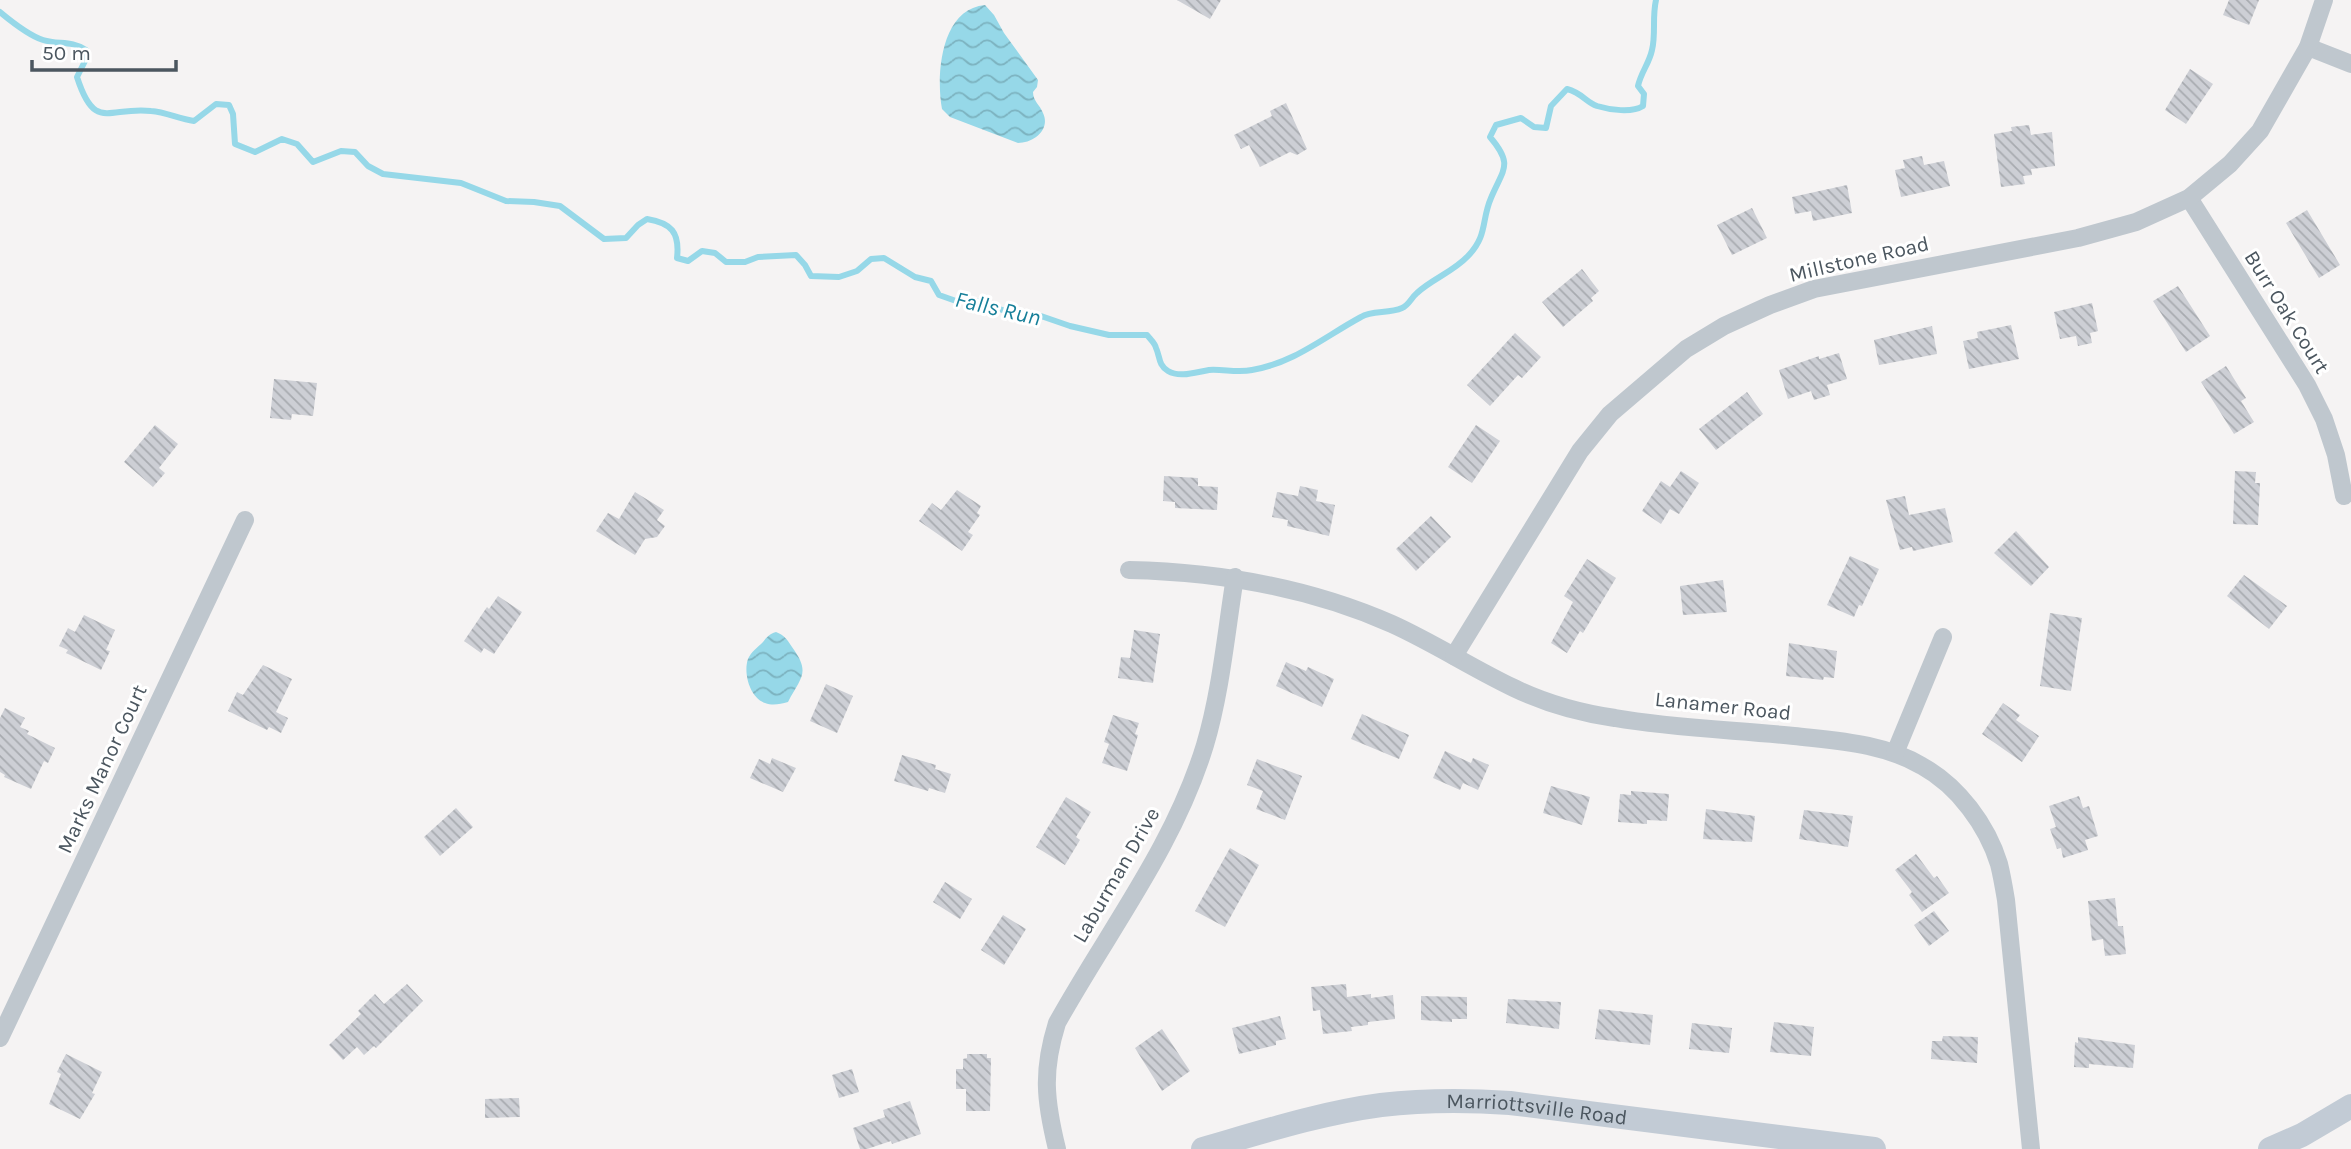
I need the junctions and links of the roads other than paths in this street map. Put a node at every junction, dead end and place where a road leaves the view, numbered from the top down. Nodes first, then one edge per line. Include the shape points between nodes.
1 (2324, 0) edge
2 (2308, 47) junction
3 (2351, 64) edge
4 (2189, 198) junction
5 (2344, 496) dead end
6 (245, 520) dead end
7 (1129, 570) dead end
8 (1235, 577) junction
9 (1943, 637) dead end
10 (1454, 656) junction
11 (1895, 753) junction
12 (0, 1038) edge
13 (2351, 1106) edge
14 (1057, 1149) edge
15 (1203, 1149) edge
16 (1874, 1149) edge
17 (2031, 1149) edge
18 (2270, 1149) edge

1 - 2 street, Millstone Road
2 - 3 street
2 - 4 street, Millstone Road via 2260,131
4 - 5 street, Burr Oak Court via 2307,385 2328,431
4 - 10 street, Millstone Road via 2136,222 2078,238 1814,289 1769,304 1686,349 1610,414 1580,451
6 - 12 street, Marks Manor Court
7 - 8 street, Lanamer Road
8 - 10 street, Lanamer Road via 1340,603
8 - 14 street, Laburman Drive via 1218,693 1189,787 1154,862 1062,1014 1048,1053 1046,1085
9 - 11 street
10 - 11 street, Lanamer Road via 1515,689 1615,718 1855,743
11 - 17 street, Lanamer Road via 1924,767 1967,804 1987,834 1999,864
13 - 18 main road
15 - 16 main road, Marriottsville Road via 1339,1112 1450,1100 1510,1103

